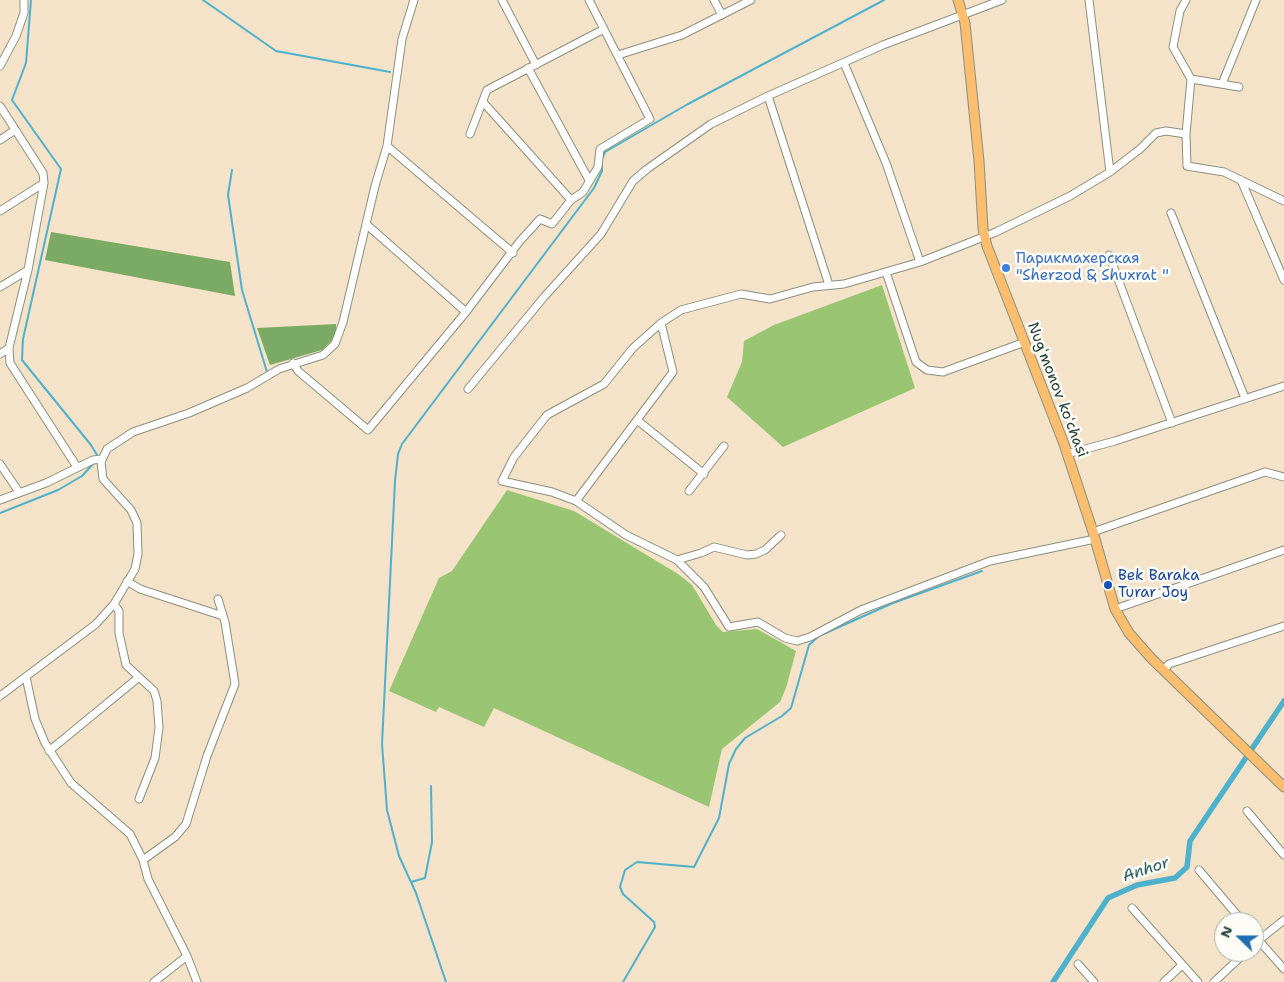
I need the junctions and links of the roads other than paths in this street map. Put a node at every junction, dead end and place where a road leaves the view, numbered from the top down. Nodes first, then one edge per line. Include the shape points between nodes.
1 (24, 0) edge
2 (414, 0) edge
3 (502, 0) edge
4 (589, 0) edge
5 (714, 0) edge
6 (751, 0) edge
7 (958, 0) edge
8 (1002, 0) edge
9 (1088, 0) edge
10 (1186, 0) edge
11 (1256, 0) edge
12 (963, 14) junction
13 (722, 15) junction
14 (604, 30) junction
15 (618, 55) junction
16 (844, 63) junction
17 (536, 65) junction
18 (0, 66) edge
19 (528, 68) junction
20 (1191, 79) junction
21 (1222, 84) junction
22 (1239, 87) dead end
23 (768, 96) junction
24 (483, 102) junction
25 (0, 106) edge
26 (15, 130) junction
27 (470, 134) dead end
28 (1186, 134) junction
29 (0, 140) edge
30 (387, 146) junction
31 (1110, 172) junction
32 (589, 180) junction
33 (1241, 180) junction
34 (44, 183) junction
35 (570, 200) junction
36 (1284, 201) edge
37 (0, 211) edge
38 (1171, 214) dead end
39 (366, 224) junction
40 (985, 237) junction
41 (512, 253) junction
42 (1109, 255) dead end
43 (920, 262) junction
44 (28, 270) junction
45 (886, 272) junction
46 (1284, 280) edge
47 (829, 285) junction
48 (0, 287) edge
49 (466, 312) junction
50 (661, 323) junction
51 (1025, 342) junction
52 (9, 348) junction
53 (0, 354) edge
54 (293, 363) junction
55 (1284, 386) edge
56 (468, 389) dead end
57 (1245, 398) junction
58 (637, 420) junction
59 (1172, 423) junction
60 (724, 446) dead end
61 (1067, 454) junction
62 (98, 459) junction
63 (0, 464) edge
64 (77, 467) junction
65 (704, 474) junction
66 (1284, 477) edge
67 (689, 491) dead end
68 (19, 492) junction
69 (0, 500) edge
70 (576, 501) junction
71 (780, 535) dead end
72 (1094, 535) junction
73 (1284, 550) edge
74 (677, 560) junction
75 (127, 581) junction
76 (218, 599) dead end
77 (114, 604) junction
78 (1114, 609) junction
79 (223, 616) junction
80 (1284, 626) edge
81 (1164, 670) junction
82 (26, 677) junction
83 (138, 678) junction
84 (0, 696) edge
85 (49, 751) junction
86 (1284, 787) edge
87 (139, 800) dead end
88 (1247, 811) dead end
89 (1284, 855) edge
90 (143, 860) junction
91 (1199, 870) dead end
92 (1132, 908) dead end
93 (1235, 912) edge
94 (1284, 920) edge
95 (1264, 934) edge
96 (1264, 949) edge
97 (187, 956) junction
98 (1235, 962) edge
99 (1078, 964) dead end
100 (1182, 965) junction
101 (1284, 969) edge
102 (154, 982) edge
103 (197, 982) edge
104 (1094, 982) edge
105 (1164, 982) edge
106 (1198, 982) edge
107 (1214, 982) edge

1 - 18 street via 24,13 16,36
2 - 30 street via 402,39
3 - 17 street
4 - 14 street
5 - 13 street
6 - 13 street
7 - 12 main road, Nugʻmonov koʻchasi
8 - 12 street
9 - 31 street
10 - 20 street via 1180,11 1173,47
11 - 21 street
12 - 16 street
12 - 40 main road, Nugʻmonov koʻchasi
13 - 15 street via 682,35
14 - 15 street
14 - 17 street
15 - 32 street via 650,120 600,149 598,167
16 - 23 street
16 - 43 street via 879,146
17 - 19 street
19 - 24 street via 487,90
19 - 32 street
20 - 21 street
20 - 28 street
21 - 22 street
23 - 47 street
23 - 56 street via 711,124 633,181 600,234
24 - 27 street
24 - 35 street
25 - 26 street
26 - 29 street
26 - 34 street via 43,173
28 - 31 street via 1166,130 1156,133 1140,150
28 - 33 street via 1186,166 1224,172
30 - 39 street
30 - 41 street
31 - 40 street via 1070,196
32 - 35 street via 583,192
33 - 36 street
33 - 46 street
34 - 37 street
34 - 44 street
35 - 41 street via 552,224 540,219
38 - 57 street
39 - 49 street
39 - 54 street via 337,339 323,355
40 - 43 street
40 - 51 main road, Nugʻmonov koʻchasi
41 - 49 street
42 - 59 street
43 - 45 street
44 - 48 street
44 - 52 street
45 - 47 street
45 - 51 street via 916,362 926,370 943,372
47 - 50 street via 770,299 741,294 689,307
49 - 54 street via 368,430 298,371
50 - 58 street via 672,372
50 - 70 street via 633,348 604,384 547,415 514,458 502,481
51 - 61 main road, Nugʻmonov koʻchasi
52 - 53 street
52 - 64 street via 10,363
54 - 62 street via 247,388 133,432 108,447
55 - 57 street
57 - 59 street
58 - 65 street
58 - 70 street
59 - 61 street
60 - 65 street
61 - 72 main road, Nugʻmonov koʻchasi
62 - 64 street
62 - 75 street via 105,482 131,510 137,523 138,559
63 - 68 street
64 - 68 street
65 - 67 street
66 - 72 street via 1265,472
68 - 69 street
70 - 74 street via 626,535
71 - 74 street via 756,554 714,547
72 - 74 street via 990,561 861,610 797,641 758,622 729,627 704,587
72 - 78 main road, Nugʻmonov koʻchasi
73 - 78 street
75 - 77 street
75 - 79 street via 140,589
76 - 79 street
77 - 82 street via 96,624
77 - 83 street via 119,611 119,633 126,665
78 - 81 main road, Nugʻmonov koʻchasi via 1134,639
79 - 90 street via 235,684 186,824 175,837
80 - 81 street via 1169,664
81 - 86 main road, Nugʻmonov koʻchasi
82 - 84 street
82 - 85 street via 35,718
83 - 85 street
83 - 87 street via 154,691 159,728 155,758
85 - 90 street via 78,790 127,830
88 - 89 street
90 - 97 street via 148,879
91 - 93 street
92 - 100 street
94 - 95 street
96 - 101 street
97 - 102 street
97 - 103 street
98 - 107 street
99 - 104 street
100 - 105 street
100 - 106 street

